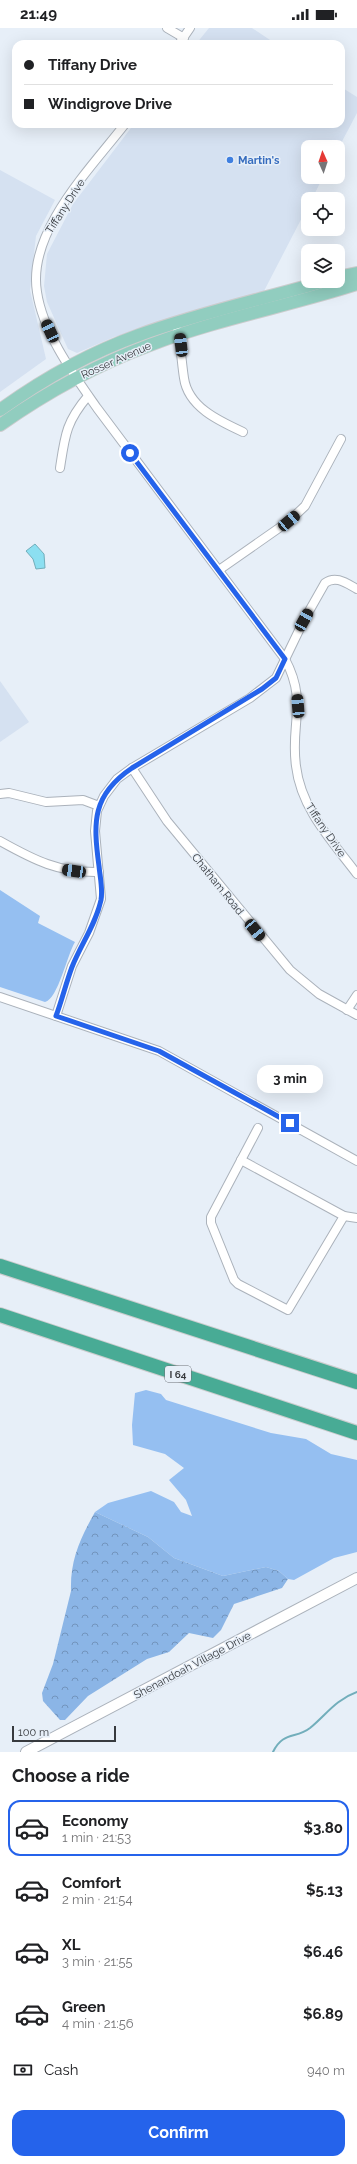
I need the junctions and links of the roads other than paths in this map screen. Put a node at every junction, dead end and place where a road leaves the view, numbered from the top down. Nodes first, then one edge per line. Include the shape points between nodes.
1 (168, 28) edge
2 (190, 28) edge
3 (181, 40) edge
4 (183, 40) edge
5 (122, 128) edge
6 (357, 274) edge
7 (345, 276) edge
8 (357, 284) edge
9 (301, 288) edge
10 (175, 323) junction
11 (179, 335) junction
12 (68, 367) junction
13 (76, 378) junction
14 (88, 396) junction
15 (0, 410) edge
16 (0, 425) edge
17 (243, 432) dead end
18 (341, 439) dead end
19 (60, 468) dead end
20 (219, 570) junction
21 (357, 589) edge
22 (285, 659) junction
23 (132, 768) junction
24 (0, 794) edge
25 (99, 806) junction
26 (0, 841) edge
27 (100, 872) junction
28 (357, 874) edge
29 (357, 995) edge
30 (0, 997) edge
31 (347, 1010) junction
32 (357, 1015) edge
33 (56, 1016) junction
34 (258, 1128) dead end
35 (241, 1160) junction
36 (357, 1160) edge
37 (344, 1216) junction
38 (357, 1218) edge
39 (0, 1266) edge
40 (0, 1315) edge
41 (357, 1382) edge
42 (357, 1433) edge
43 (357, 1578) edge
44 (26, 1752) edge

1 - 3 street
2 - 4 street
5 - 12 street, Tiffany Drive via 70,194 42,242 36,268 37,294 45,320
6 - 7 main road
8 - 11 main road, Rosser Avenue
9 - 10 main road, Rosser Avenue
10 - 11 street
10 - 12 main road, Rosser Avenue via 115,344
11 - 13 main road, Rosser Avenue via 150,344
11 - 17 street via 184,379 190,395 214,417
12 - 13 street, Tiffany Drive
12 - 15 main road, Rosser Avenue
13 - 14 street, Tiffany Drive
13 - 16 main road, Rosser Avenue
14 - 19 street via 75,412 67,428
14 - 20 street, Tiffany Drive
18 - 20 street via 305,506 283,525
20 - 22 street, Tiffany Drive
21 - 22 street via 337,579 325,583
22 - 23 street via 276,678 262,689
22 - 28 street, Tiffany Drive via 294,677 297,693 295,756 302,793 310,809
23 - 25 street via 110,787
23 - 31 street, Chatham Road via 167,821 280,959 310,987
24 - 25 street via 9,793 50,802 83,800
25 - 27 street via 95,831
26 - 27 street via 48,865 64,870
27 - 33 street via 102,890 98,908 72,966
29 - 31 street
30 - 33 street
31 - 32 street, Chatham Road
33 - 36 street via 171,1056
34 - 35 street
35 - 37 street
35 - 37 street via 210,1223 234,1280 243,1287 288,1310
37 - 38 street
39 - 41 highway
40 - 42 highway, I 64
43 - 44 street, Shenandoah Village Drive

